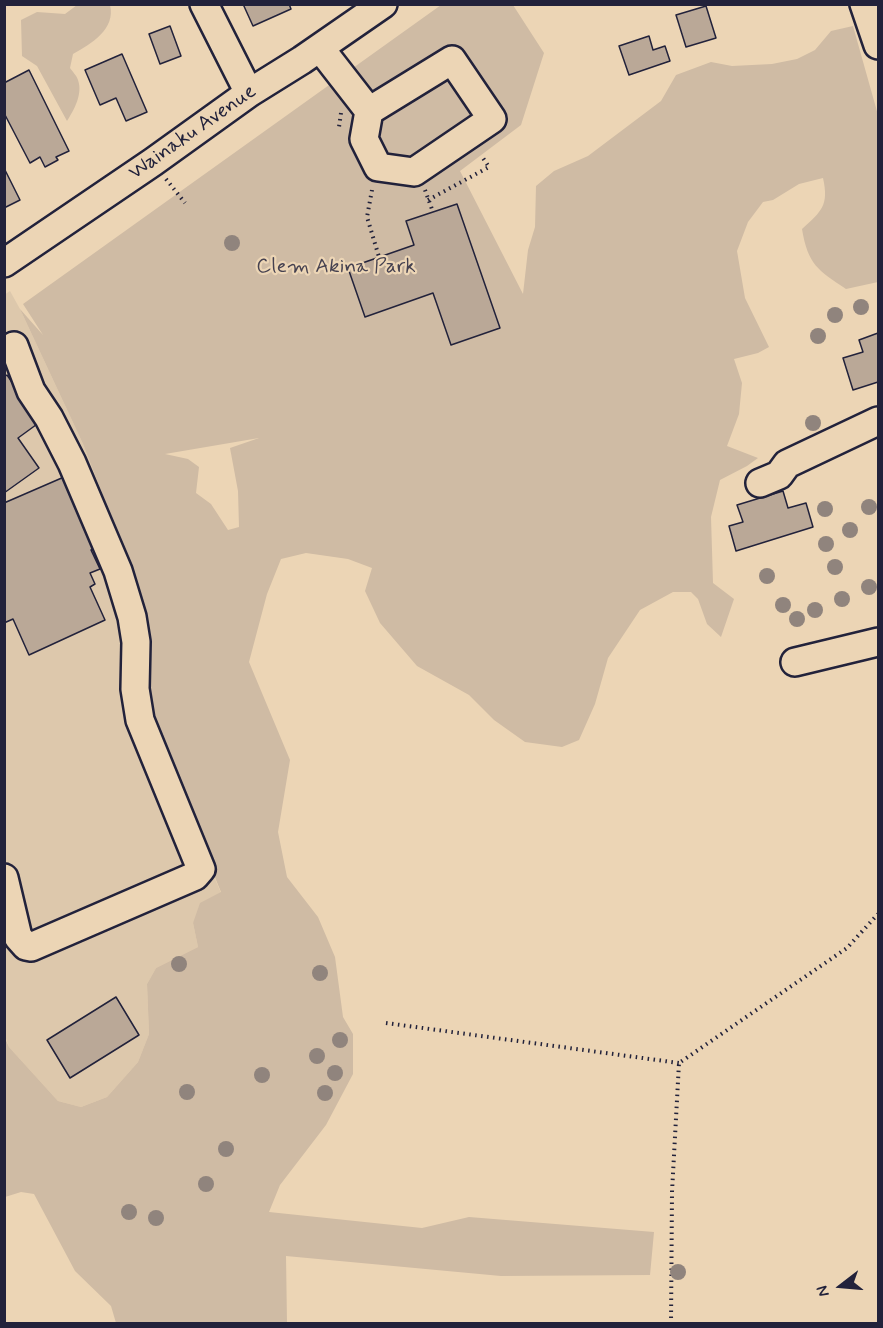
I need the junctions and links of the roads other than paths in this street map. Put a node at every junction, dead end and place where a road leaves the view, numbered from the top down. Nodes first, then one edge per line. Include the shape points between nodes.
1 (204, 4) edge
2 (383, 4) edge
3 (864, 4) edge
4 (879, 45) edge
5 (320, 48) junction
6 (249, 93) junction
7 (369, 111) junction
8 (4, 263) edge
9 (14, 346) dead end
10 (879, 421) edge
11 (760, 483) dead end
12 (879, 642) edge
13 (795, 662) dead end
14 (4, 878) edge

1 - 6 street
2 - 5 street, Wainaku Avenue
3 - 4 street
5 - 6 street, Wainaku Avenue
5 - 7 street
6 - 8 street, Wainaku Avenue
7 - 7 street via 364,139 378,167 414,172 492,119 452,60
9 - 14 street via 31,392 72,463 114,562 135,634 135,689 140,720 201,869 185,881 31,947 18,937
10 - 11 street via 787,464 779,475
12 - 13 street

